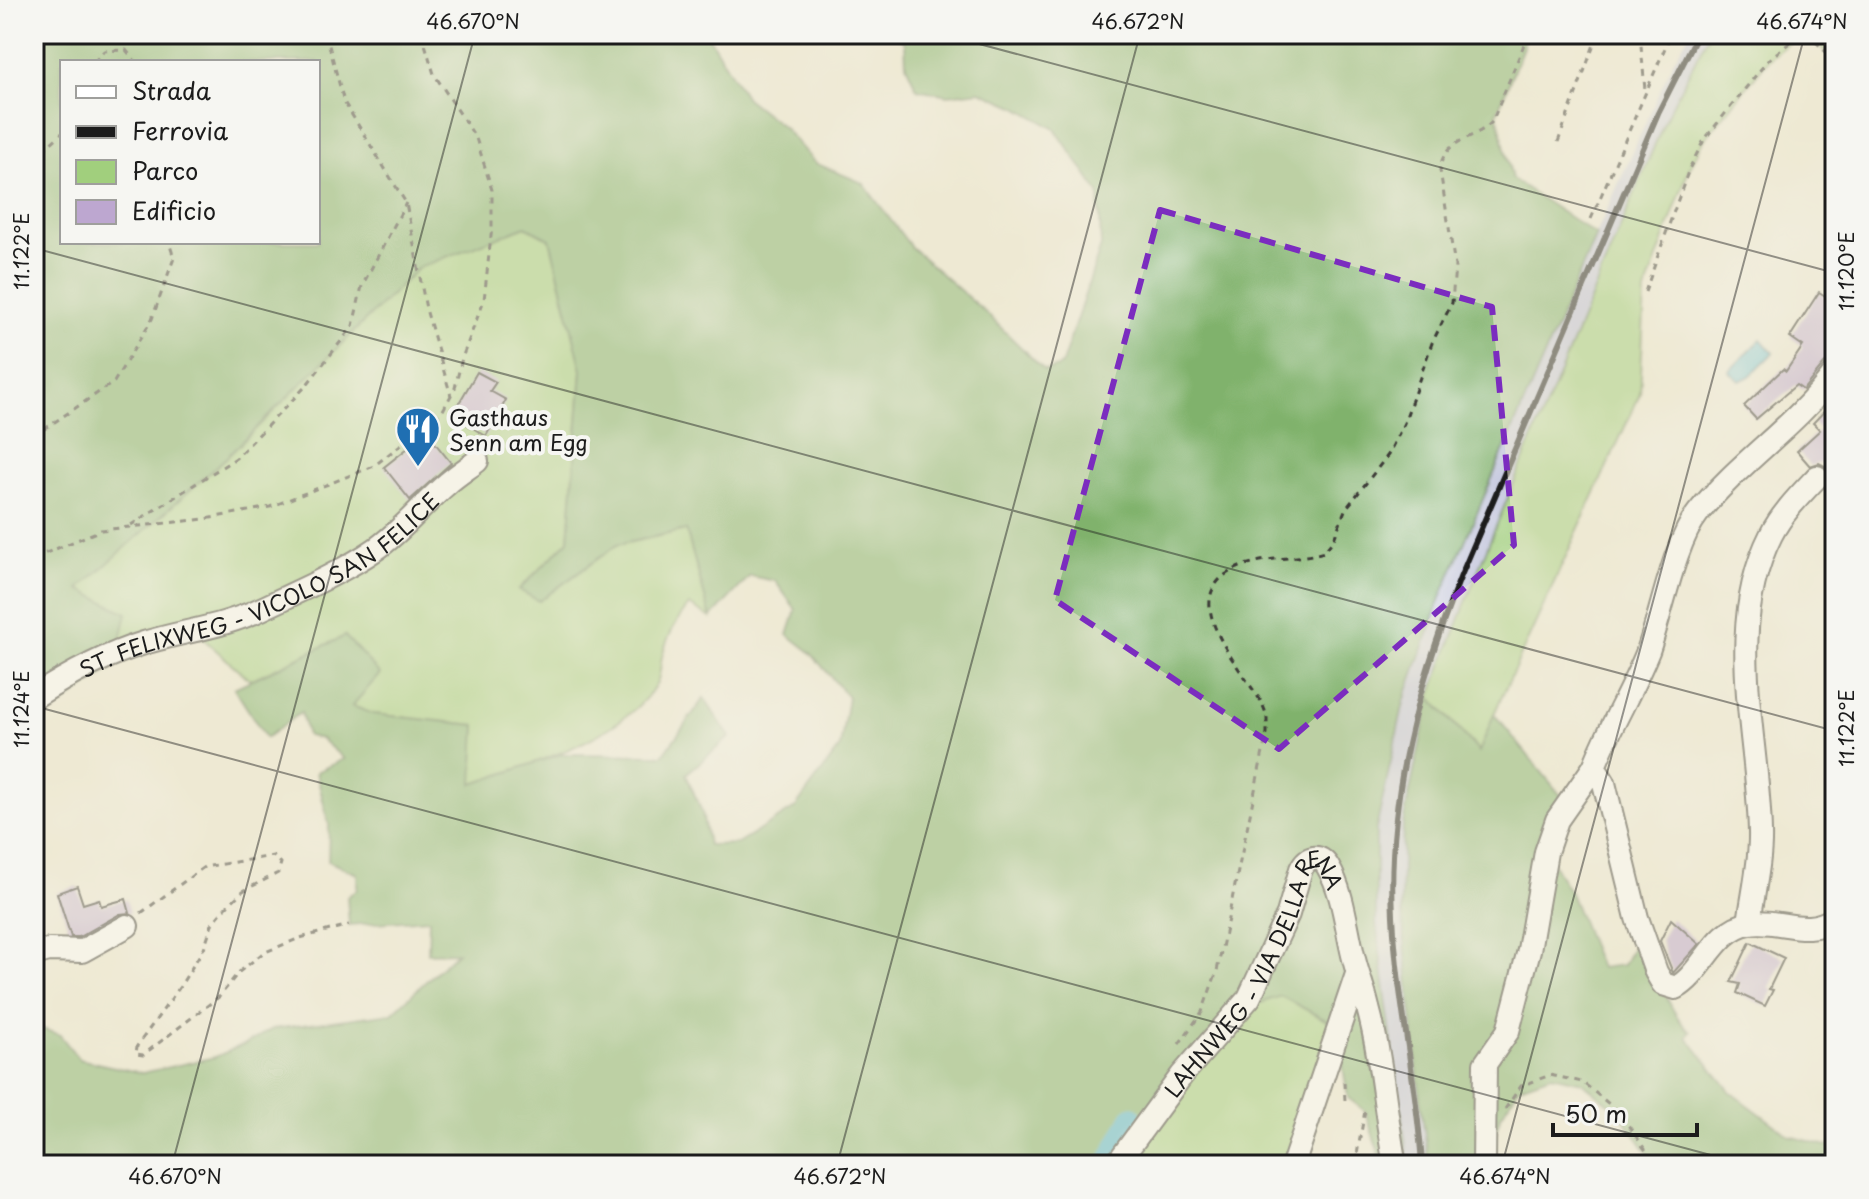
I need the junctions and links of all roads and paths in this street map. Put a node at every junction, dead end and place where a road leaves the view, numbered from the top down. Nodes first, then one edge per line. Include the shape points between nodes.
1 (326, 34) edge
2 (422, 34) edge
3 (1526, 34) edge
4 (1598, 34) edge
5 (1640, 34) edge
6 (1671, 34) edge
7 (96, 60) edge
8 (134, 60) edge
9 (1835, 61) edge
10 (1645, 90) junction
11 (60, 135) edge
12 (1558, 142) dead end
13 (34, 159) edge
14 (406, 203) junction
15 (1591, 219) dead end
16 (170, 244) edge
17 (1645, 292) dead end
18 (1835, 373) edge
19 (451, 396) junction
20 (34, 436) edge
21 (477, 461) dead end
22 (1817, 477) dead end
23 (128, 527) junction
24 (34, 558) edge
25 (34, 697) edge
26 (1594, 767) junction
27 (1835, 918) edge
28 (1749, 923) junction
29 (349, 925) dead end
30 (127, 926) joint
31 (34, 954) edge
32 (1357, 974) junction
33 (1178, 1046) dead end
34 (1500, 1117) dead end
35 (1369, 1124) dead end
36 (1116, 1165) edge
37 (1293, 1165) edge
38 (1355, 1165) edge
39 (1395, 1165) edge
40 (1484, 1165) edge
41 (1656, 1165) edge

1 - 14 path via 344,102
2 - 19 path via 434,74 476,138 492,190 484,300
3 - 33 path via 1492,122 1451,145 1441,159 1455,266 1452,303 1388,455 1345,510 1324,552 1235,569 1222,575 1210,597 1211,620 1262,703 1267,733 1217,971 1202,1012
4 - 12 path
5 - 10 path
6 - 10 path
7 - 8 path via 104,51 126,50
9 - 17 path via 1808,34 1769,59 1704,140
10 - 15 path
11 - 13 path
14 - 19 path via 413,254
14 - 23 path via 362,286 353,326 305,387 236,458
16 - 20 path via 174,258 152,319 114,382
18 - 26 lane via 1697,514 1685,533 1647,651
19 - 23 path via 442,412 374,466 270,507
21 - 25 lane, ST. FELIXWEG - VICOLO SAN FELICE via 375,550 318,581 212,627 110,655
22 - 28 lane via 1771,535 1748,621 1747,705 1760,834
23 - 24 path via 101,530
26 - 28 lane via 1604,783 1637,918 1663,984 1676,988 1685,983 1715,945
26 - 40 lane via 1557,820 1508,1031 1485,1064
27 - 28 lane via 1819,927
29 - 30 path via 263,953 220,996 143,1055 136,1054 137,1046 192,969 212,924 243,891 278,873 281,863 273,856 204,867
30 - 31 lane via 82,951
32 - 36 lane, LAHNWEG - VIA DELLA RENA via 1337,885 1327,865 1313,857 1301,869 1288,914 1249,998 1182,1075
32 - 37 lane
32 - 39 lane, LAHNWEG - VIA DELLA RENA via 1369,1009
34 - 41 path via 1521,1086 1550,1075 1582,1082 1619,1112
35 - 38 path via 1365,1110

